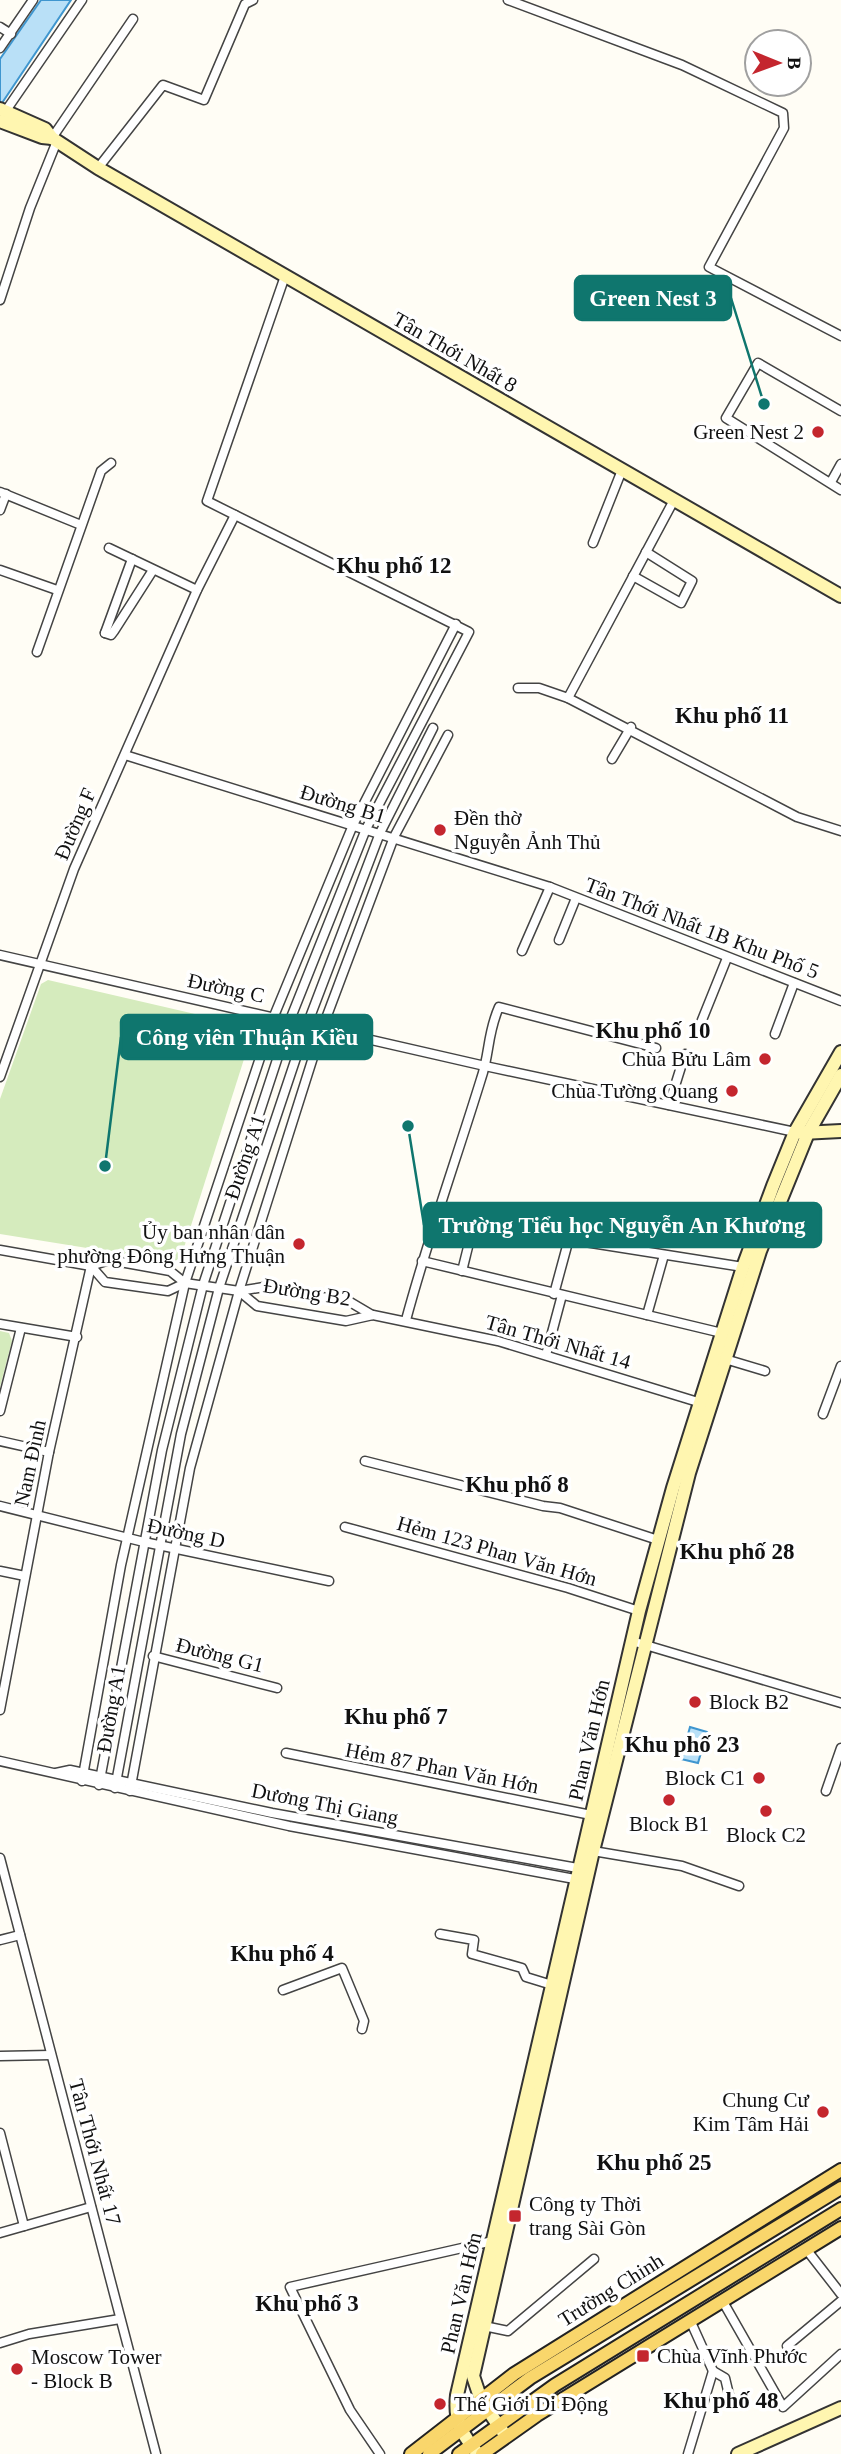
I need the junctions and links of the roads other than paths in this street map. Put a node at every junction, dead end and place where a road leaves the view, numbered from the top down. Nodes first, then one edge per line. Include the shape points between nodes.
1 (33, 0) edge
2 (82, 0) edge
3 (253, 0) edge
4 (508, 0) edge
5 (133, 19) dead end
6 (0, 27) edge
7 (11, 34) junction
8 (0, 48) edge
9 (2, 114) edge
10 (55, 140) junction
11 (98, 168) junction
12 (285, 276) junction
13 (0, 300) edge
14 (841, 336) edge
15 (841, 411) edge
16 (111, 463) dead end
17 (841, 464) edge
18 (622, 470) junction
19 (831, 482) junction
20 (841, 490) edge
21 (3, 493) edge
22 (674, 500) junction
23 (0, 510) edge
24 (235, 515) junction
25 (81, 525) junction
26 (593, 543) dead end
27 (109, 548) dead end
28 (646, 552) junction
29 (132, 559) junction
30 (0, 570) edge
31 (153, 570) junction
32 (633, 576) junction
33 (57, 590) junction
34 (197, 590) junction
35 (841, 596) edge
36 (456, 624) junction
37 (37, 652) dead end
38 (518, 688) dead end
39 (568, 698) junction
40 (631, 727) junction
41 (433, 728) dead end
42 (448, 735) dead end
43 (125, 755) junction
44 (612, 759) dead end
45 (353, 825) junction
46 (366, 829) junction
47 (841, 831) edge
48 (380, 833) junction
49 (394, 837) junction
50 (550, 887) junction
51 (576, 898) junction
52 (559, 940) dead end
53 (522, 951) dead end
54 (0, 955) edge
55 (727, 958) junction
56 (41, 965) junction
57 (794, 983) junction
58 (841, 1001) edge
59 (274, 1016) junction
60 (290, 1020) junction
61 (307, 1025) junction
62 (322, 1029) junction
63 (698, 1030) dead end
64 (775, 1034) dead end
65 (656, 1048) dead end
66 (841, 1052) edge
67 (685, 1054) dead end
68 (485, 1066) junction
69 (841, 1075) edge
70 (0, 1077) edge
71 (669, 1105) junction
72 (841, 1131) edge
73 (801, 1132) junction
74 (476, 1215) dead end
75 (585, 1242) dead end
76 (567, 1246) dead end
77 (0, 1250) edge
78 (664, 1255) junction
79 (422, 1261) junction
80 (91, 1266) junction
81 (743, 1267) junction
82 (462, 1271) junction
83 (185, 1283) junction
84 (203, 1285) junction
85 (219, 1288) junction
86 (239, 1291) junction
87 (558, 1295) junction
88 (373, 1315) junction
89 (647, 1315) junction
90 (406, 1320) junction
91 (0, 1324) edge
92 (22, 1328) junction
93 (722, 1333) junction
94 (77, 1337) junction
95 (546, 1355) junction
96 (725, 1359) junction
97 (841, 1366) edge
98 (765, 1371) dead end
99 (698, 1402) junction
100 (0, 1411) edge
101 (823, 1414) dead end
102 (0, 1441) edge
103 (49, 1452) junction
104 (365, 1461) dead end
105 (0, 1506) edge
106 (37, 1514) junction
107 (345, 1527) dead end
108 (127, 1538) junction
109 (659, 1540) junction
110 (144, 1542) junction
111 (158, 1545) junction
112 (173, 1548) junction
113 (0, 1571) edge
114 (25, 1576) junction
115 (329, 1581) dead end
116 (639, 1612) junction
117 (638, 1643) junction
118 (153, 1656) junction
119 (2, 1688) edge
120 (277, 1688) dead end
121 (841, 1703) edge
122 (0, 1710) edge
123 (841, 1748) edge
124 (286, 1753) dead end
125 (0, 1762) edge
126 (83, 1777) junction
127 (100, 1781) junction
128 (116, 1784) junction
129 (131, 1787) junction
130 (826, 1791) dead end
131 (220, 1806) junction
132 (591, 1815) junction
133 (418, 1840) junction
134 (415, 1850) junction
135 (593, 1851) junction
136 (0, 1858) edge
137 (582, 1875) junction
138 (739, 1886) dead end
139 (440, 1934) dead end
140 (20, 1935) junction
141 (0, 1940) edge
142 (552, 1985) junction
143 (284, 1990) dead end
144 (362, 2029) dead end
145 (51, 2055) junction
146 (0, 2056) edge
147 (0, 2133) edge
148 (841, 2171) edge
149 (513, 2173) junction
150 (841, 2188) edge
151 (91, 2207) junction
152 (841, 2209) edge
153 (24, 2226) junction
154 (841, 2228) edge
155 (0, 2233) edge
156 (493, 2241) junction
157 (806, 2249) junction
158 (594, 2259) dead end
159 (841, 2294) edge
160 (722, 2300) junction
161 (841, 2301) edge
162 (120, 2319) junction
163 (690, 2320) junction
164 (484, 2326) junction
165 (0, 2343) edge
166 (787, 2346) dead end
167 (841, 2354) edge
168 (713, 2371) junction
169 (730, 2399) dead end
170 (483, 2405) junction
171 (841, 2408) edge
172 (457, 2424) junction
173 (497, 2424) junction
174 (506, 2436) junction
175 (477, 2451) edge
176 (156, 2454) edge
177 (380, 2454) edge
178 (411, 2454) edge
179 (429, 2454) edge
180 (459, 2454) edge
181 (688, 2454) edge
182 (738, 2454) edge

1 - 7 street
2 - 9 street
3 - 11 street via 245,4 204,100 163,85
4 - 14 street via 682,65 783,113 784,128 709,267
5 - 10 street
6 - 7 street
7 - 8 street
9 - 10 main road, Tân Thới Nhất 8 via 45,129
10 - 11 main road, Tân Thới Nhất 8
10 - 13 street
11 - 12 main road, Tân Thới Nhất 8
12 - 18 main road, Tân Thới Nhất 8
12 - 24 street via 208,501
15 - 19 street via 758,363 726,416 728,422
16 - 25 street via 100,471
17 - 19 street
18 - 22 main road, Tân Thới Nhất 8
18 - 26 street
19 - 20 street
21 - 23 street
21 - 25 street
22 - 28 street
22 - 35 main road, Tân Thới Nhất 8
24 - 34 street, Đường F
24 - 36 street
25 - 33 street
27 - 29 street
28 - 32 street
28 - 32 street via 692,580 684,601
29 - 31 street
29 - 31 street via 105,633 111,635
30 - 33 street
31 - 34 street
32 - 39 street
33 - 37 street
34 - 43 street, Đường F
36 - 45 street, Đường A1
36 - 46 street, Đường A1 via 469,632
38 - 39 street via 539,688
39 - 40 street
40 - 44 street
40 - 47 street via 797,817
41 - 48 street, Đường A1
42 - 49 street, Đường A1
43 - 45 street, Đường B1
43 - 56 street, Đường F via 74,869
45 - 46 street, Đường B1
45 - 59 street, Đường A1
46 - 48 street, Đường B1
46 - 60 street, Đường A1
48 - 49 street, Đường B1
48 - 61 street, Đường A1
49 - 50 street, Đường B1
49 - 62 street, Đường A1
50 - 51 street, Tân Thới Nhất 1B Khu Phố 5
50 - 53 street
51 - 52 street
51 - 55 street, Tân Thới Nhất 1B Khu Phố 5
54 - 56 street, Đường C
55 - 57 street, Tân Thới Nhất 1B Khu Phố 5
55 - 63 street
56 - 59 street, Đường C
56 - 70 street, Đường F
57 - 58 street, Tân Thới Nhất 1B Khu Phố 5
57 - 64 street
59 - 60 street, Đường C
59 - 83 street, Đường A1
60 - 61 street, Đường C
60 - 84 street, Đường A1
61 - 62 street, Đường C
61 - 85 street, Đường A1
62 - 68 street, Đường C
62 - 86 street, Đường A1
65 - 68 street via 499,1007 487,1037
66 - 73 main road, Phan Văn Hớn
67 - 71 street
68 - 71 street, Đường C
68 - 79 street
69 - 73 main road, Phan Văn Hớn
71 - 73 street, Đường C
72 - 73 main road
73 - 81 main road, Phan Văn Hớn
73 - 96 main road, Phan Văn Hớn
74 - 82 street
75 - 78 street
76 - 87 street
77 - 80 street, Đường B2
78 - 81 street
78 - 89 street
79 - 82 street
79 - 90 street
80 - 83 street, Đường B2 via 109,1260 170,1271
80 - 83 street, Đường B2 via 105,1282 168,1291
80 - 94 street, Nam Đình
81 - 93 main road, Phan Văn Hớn
82 - 87 street
83 - 84 street, Đường B2
83 - 108 street, Đường A1
84 - 85 street, Đường B2
84 - 110 street, Đường A1
85 - 86 street, Đường B2
85 - 111 street, Đường A1
86 - 88 street, Đường B2 via 264,1287 350,1302
86 - 88 street, Đường B2 via 257,1306 346,1321
86 - 112 street, Đường A1
87 - 89 street
87 - 95 street
88 - 90 street, Đường B2
89 - 93 street
90 - 95 street, Tân Thới Nhất 14
91 - 92 street
92 - 94 street
92 - 100 street
93 - 99 main road, Phan Văn Hớn
94 - 103 street, Nam Đình
95 - 99 street, Tân Thới Nhất 14
96 - 98 street
96 - 117 main road, Phan Văn Hớn
97 - 101 street
99 - 109 main road, Phan Văn Hớn
102 - 103 street
103 - 106 street, Nam Đình
104 - 109 street via 560,1507
105 - 106 street, Đường D
106 - 108 street, Đường D
106 - 114 street, Nam Đình
107 - 116 street, Hẻm 123 Phan Văn Hớn
108 - 110 street, Đường D
108 - 126 street, Đường A1
109 - 116 main road, Phan Văn Hớn
110 - 111 street, Đường D
110 - 127 street, Đường A1
111 - 112 street, Đường D
111 - 128 street, Đường A1
112 - 115 street, Đường D
112 - 118 street, Đường A1
113 - 114 street
114 - 119 street, Nam Đình
116 - 117 main road, Phan Văn Hớn
117 - 121 street
117 - 132 main road, Phan Văn Hớn
117 - 135 main road, Phan Văn Hớn
118 - 120 street, Đường G1
118 - 129 street, Đường A1
119 - 122 street, Nam Đình
123 - 130 street
124 - 132 street, Hẻm 87 Phan Văn Hớn
125 - 126 street, Dương Thị Giang
126 - 127 street, Dương Thị Giang
127 - 128 street, Dương Thị Giang
128 - 129 street, Dương Thị Giang
129 - 131 street, Dương Thị Giang
131 - 133 street, Dương Thị Giang
131 - 134 street, Dương Thị Giang
132 - 137 main road, Phan Văn Hớn
133 - 134 street
133 - 137 street, Dương Thị Giang
134 - 137 street, Dương Thị Giang
135 - 137 main road, Phan Văn Hớn
135 - 138 street via 682,1866
136 - 140 street, Tân Thới Nhất 17
137 - 142 main road, Phan Văn Hớn
137 - 149 main road, Phan Văn Hớn
139 - 142 street via 474,1940 472,1954 522,1968 526,1977
140 - 141 street
140 - 145 street, Tân Thới Nhất 17
142 - 149 main road, Phan Văn Hớn
143 - 144 street via 342,1968 364,2021
145 - 146 street
145 - 151 street, Tân Thới Nhất 17
147 - 153 street
148 - 170 main road, Trường Chinh via 561,2343
149 - 156 main road, Phan Văn Hớn
149 - 164 main road, Phan Văn Hớn
150 - 170 main road, Trường Chinh
151 - 153 street
151 - 162 street, Tân Thới Nhất 17
152 - 173 main road
153 - 155 street
154 - 157 main road
156 - 172 main road, Phan Văn Hớn via 457,2395
156 - 177 street via 290,2287 350,2410
157 - 159 street
157 - 160 main road
158 - 164 street via 508,2331
160 - 163 main road
160 - 167 street via 783,2407
161 - 166 street
162 - 165 street
162 - 176 street, Tân Thới Nhất 17
163 - 168 street
163 - 174 main road
164 - 170 main road, Phan Văn Hớn via 473,2376
168 - 169 street via 725,2378
168 - 181 street
170 - 172 main road, Trường Chinh
170 - 173 main road, Phan Văn Hớn
171 - 182 main road
172 - 175 main road
172 - 178 main road, Trường Chinh
172 - 179 main road, Trường Chinh
173 - 174 main road, Phan Văn Hớn
173 - 175 main road
174 - 175 main road
175 - 180 main road

